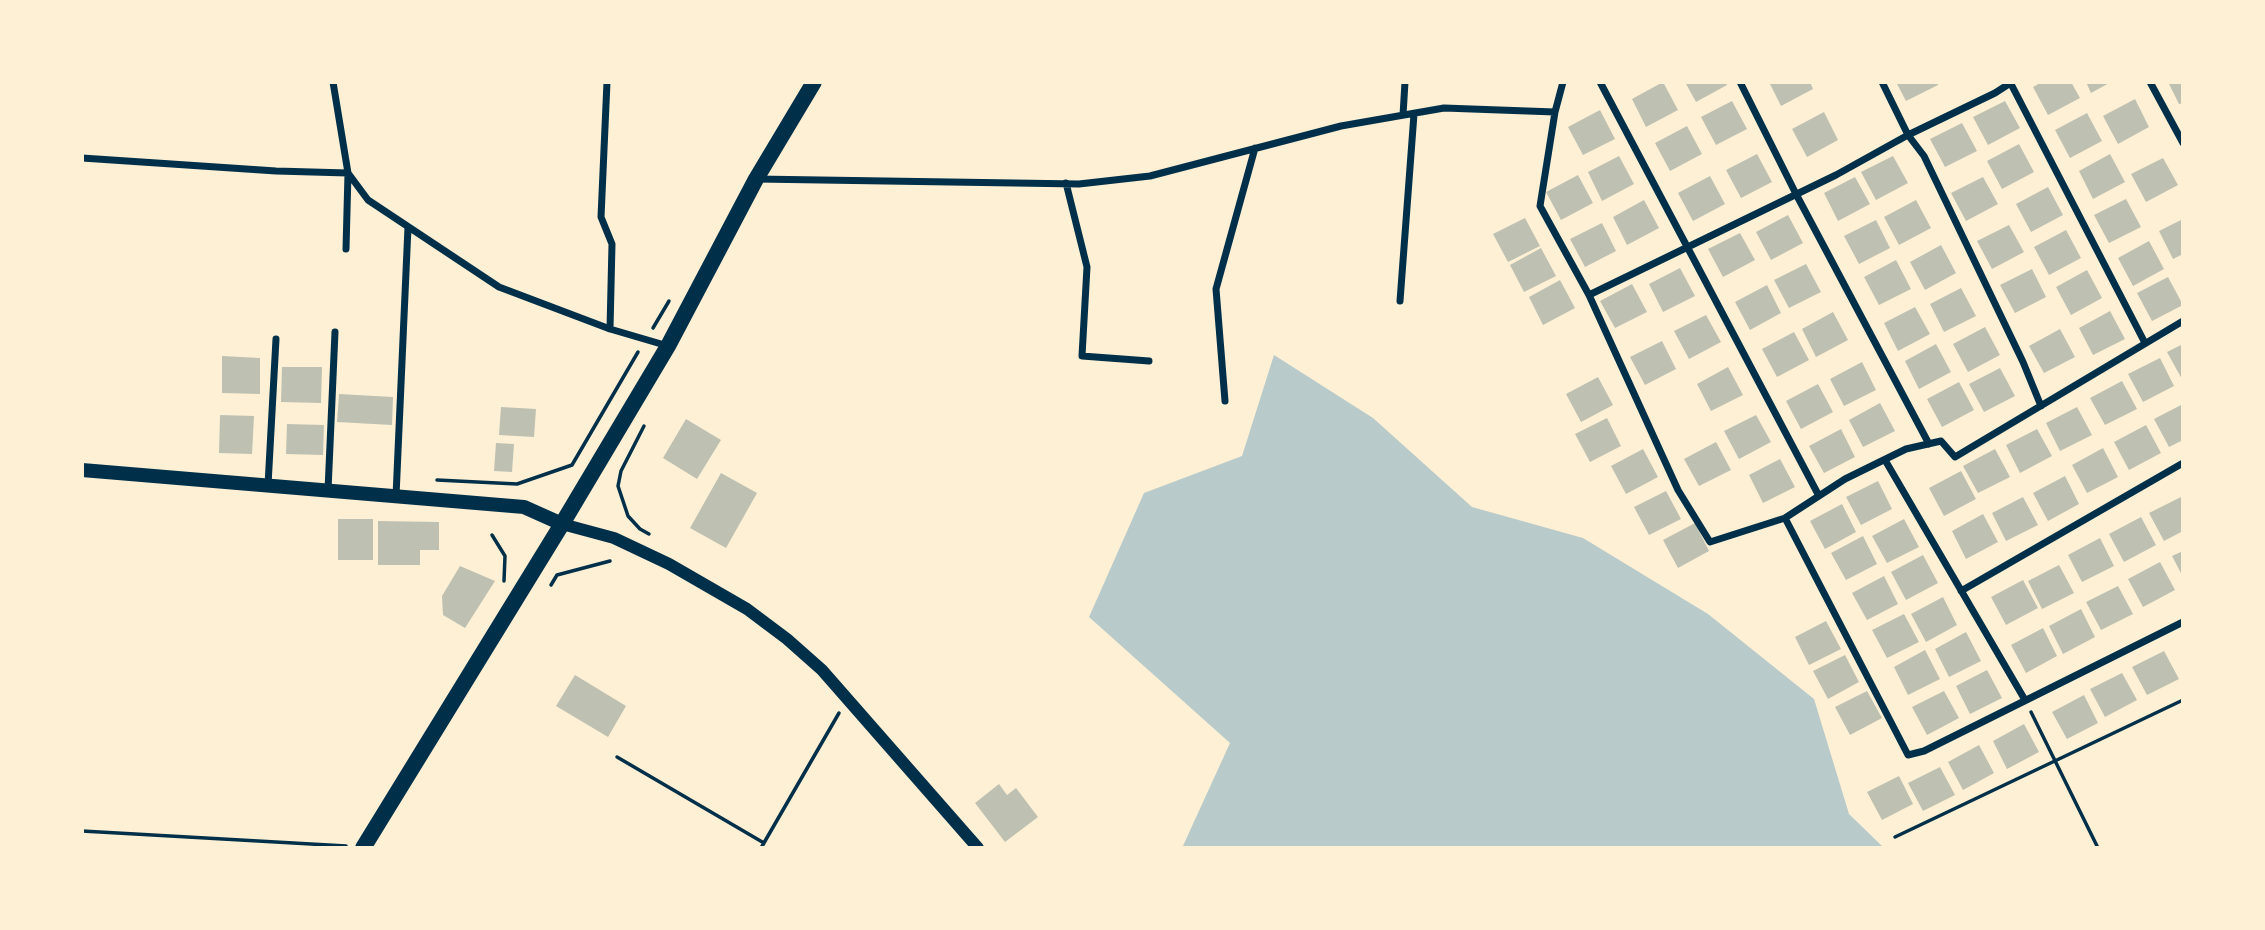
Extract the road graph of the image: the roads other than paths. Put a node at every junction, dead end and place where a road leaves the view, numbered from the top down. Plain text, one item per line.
1 (333, 82) edge
2 (607, 82) edge
3 (814, 82) edge
4 (1405, 82) edge
5 (1563, 82) edge
6 (1600, 82) edge
7 (1740, 82) edge
8 (1882, 82) edge
9 (2150, 82) edge
10 (2011, 83) edge
11 (1555, 112) junction
12 (1414, 114) junction
13 (1403, 115) junction
14 (1908, 135) junction
15 (2183, 143) edge
16 (1255, 149) junction
17 (82, 158) edge
18 (348, 173) junction
19 (756, 179) junction
20 (1066, 183) junction
21 (1796, 194) junction
22 (408, 227) junction
23 (1686, 247) junction
24 (346, 249) dead end
25 (1589, 295) junction
26 (1400, 300) dead end
27 (2183, 321) edge
28 (610, 329) junction
29 (335, 332) dead end
30 (276, 339) dead end
31 (2145, 344) junction
32 (668, 346) junction
33 (1149, 361) dead end
34 (1225, 401) dead end
35 (2040, 406) junction
36 (1929, 444) junction
37 (1885, 460) junction
38 (2183, 463) edge
39 (82, 470) edge
40 (268, 485) junction
41 (328, 491) junction
42 (1819, 496) junction
43 (396, 497) junction
44 (1785, 518) junction
45 (562, 524) junction
46 (1961, 591) junction
47 (2183, 622) edge
48 (2025, 700) junction
49 (355, 847) edge
50 (978, 848) edge

1 - 18 street
2 - 28 street
3 - 19 main road
4 - 13 street
5 - 11 street
6 - 23 street
7 - 21 street
8 - 14 street
9 - 15 street
10 - 14 street
10 - 31 street
11 - 12 street
11 - 25 street
12 - 13 street
12 - 26 street
13 - 16 street
14 - 21 street
14 - 35 street
16 - 20 street
16 - 34 street
17 - 18 street
18 - 22 street
18 - 24 street
19 - 20 street
19 - 32 main road
20 - 33 street
21 - 23 street
21 - 36 street
22 - 28 street
22 - 43 street
23 - 25 street
23 - 42 street
25 - 44 street
27 - 31 street
28 - 32 street
29 - 41 street
30 - 40 street
31 - 35 street
32 - 45 main road
35 - 36 street
36 - 37 street
37 - 42 street
37 - 46 street
38 - 46 street
39 - 40 main road
40 - 41 main road
41 - 43 main road
42 - 44 street
43 - 45 main road
44 - 48 street
45 - 49 main road
45 - 50 street
46 - 48 street
47 - 48 street

